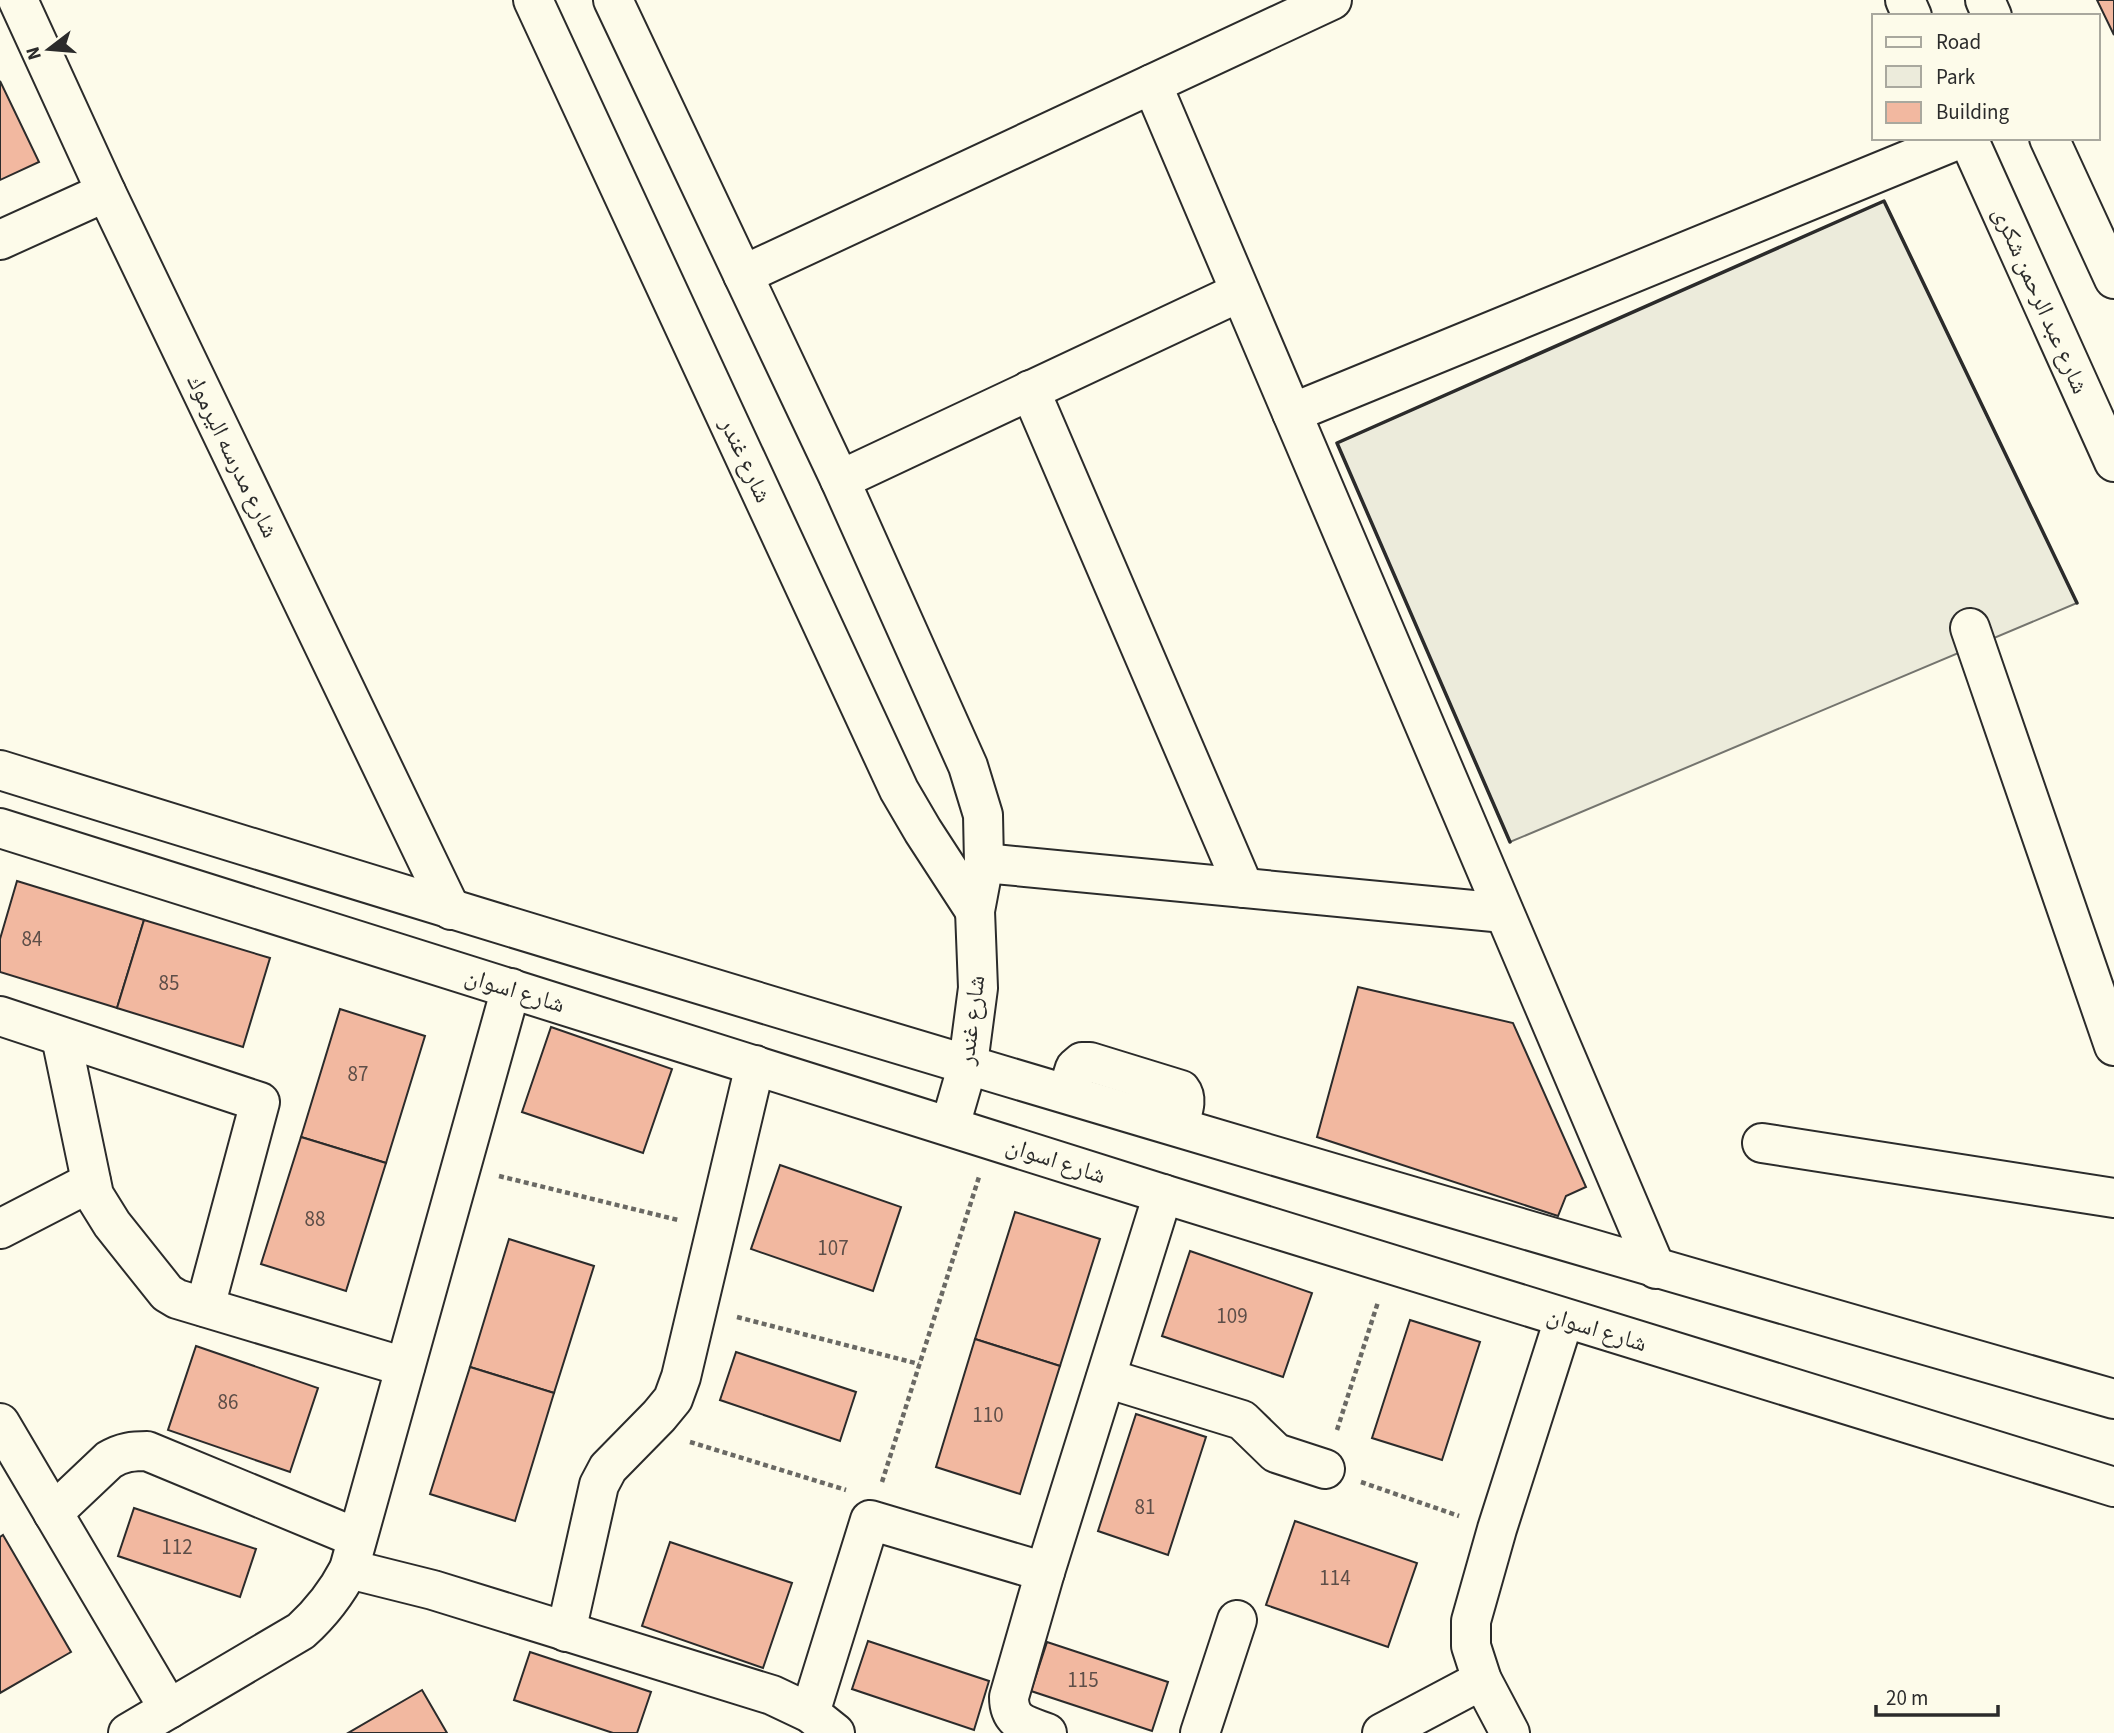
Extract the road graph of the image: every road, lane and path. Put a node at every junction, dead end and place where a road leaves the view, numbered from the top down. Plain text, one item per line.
1 (18, 0) edge
2 (533, 0) edge
3 (613, 0) edge
4 (1332, 0) edge
5 (1152, 84) junction
6 (1957, 140) edge
7 (1969, 140) edge
8 (2050, 140) edge
9 (106, 192) junction
10 (0, 240) edge
11 (743, 275) junction
12 (2114, 279) edge
13 (1240, 292) junction
14 (1030, 390) junction
15 (1292, 413) junction
16 (2114, 462) edge
17 (840, 480) junction
18 (1970, 628) dead end
19 (0, 770) edge
20 (0, 828) edge
21 (984, 863) junction
22 (1244, 888) junction
23 (451, 910) junction
24 (975, 911) junction
25 (1504, 913) junction
26 (510, 988) junction
27 (0, 1016) edge
28 (61, 1037) junction
29 (2114, 1046) edge
30 (968, 1064) junction
31 (755, 1065) junction
32 (950, 1126) junction
33 (990, 1139) junction
34 (1762, 1143) dead end
35 (461, 1167) junction
36 (91, 1182) junction
37 (1163, 1194) junction
38 (2114, 1198) edge
39 (0, 1229) edge
40 (716, 1229) junction
41 (1390, 1265) junction
42 (1656, 1269) junction
43 (205, 1307) junction
44 (699, 1307) junction
45 (1564, 1319) junction
46 (919, 1364) junction
47 (405, 1367) junction
48 (1106, 1378) junction
49 (2114, 1399) edge
50 (0, 1423) edge
51 (647, 1429) junction
52 (1325, 1469) junction
53 (2114, 1487) edge
54 (873, 1510) junction
55 (53, 1513) junction
56 (1497, 1529) junction
57 (353, 1553) junction
58 (1045, 1572) junction
59 (1237, 1620) dead end
60 (566, 1632) junction
61 (1482, 1680) junction
62 (169, 1709) junction
63 (822, 1723) edge
64 (128, 1733) edge
65 (1047, 1733) edge
66 (1200, 1733) edge
67 (1382, 1733) edge
68 (1510, 1733) edge

1 - 9 street, شارع مدرسه اليرموك
2 - 24 street, شارع غندر
3 - 11 street, شارع غندر
4 - 5 street
5 - 11 street
5 - 13 street
6 - 15 street
7 - 16 street, شارع عبد الرحمن شكرى
8 - 12 street
9 - 10 street
9 - 23 street, شارع مدرسه اليرموك
11 - 17 street, شارع غندر
13 - 14 street
13 - 15 street
14 - 17 street
14 - 22 street
15 - 25 street
17 - 21 street, شارع غندر
18 - 29 street
19 - 23 street
20 - 26 street, شارع اسوان
21 - 22 street
21 - 24 street, شارع غندر
22 - 25 street
23 - 30 street
24 - 30 street, شارع غندر
25 - 42 street
26 - 31 street, شارع اسوان
26 - 35 street
27 - 28 street
28 - 36 street
28 - 43 street
30 - 32 street, شارع غندر
30 - 42 street
31 - 32 street, شارع اسوان
31 - 40 street
32 - 33 street, شارع اسوان
33 - 37 street, شارع اسوان
33 - 46 path
34 - 38 street
35 - 40 path
35 - 47 street
36 - 39 street
36 - 43 street
37 - 41 street, شارع اسوان
37 - 48 street
40 - 44 street
41 - 45 street, شارع اسوان
41 - 52 path
42 - 49 street
43 - 47 street
44 - 46 path
44 - 51 street
45 - 53 street, شارع اسوان
45 - 56 street
46 - 54 path
47 - 57 street
48 - 52 street
48 - 58 street
50 - 55 street
51 - 54 path
51 - 60 street
52 - 56 path
54 - 58 street
54 - 63 street
55 - 57 street
55 - 62 street
56 - 61 street
57 - 60 street
57 - 62 street
58 - 65 street
59 - 66 street
60 - 63 street
61 - 67 street
61 - 68 street
62 - 64 street

